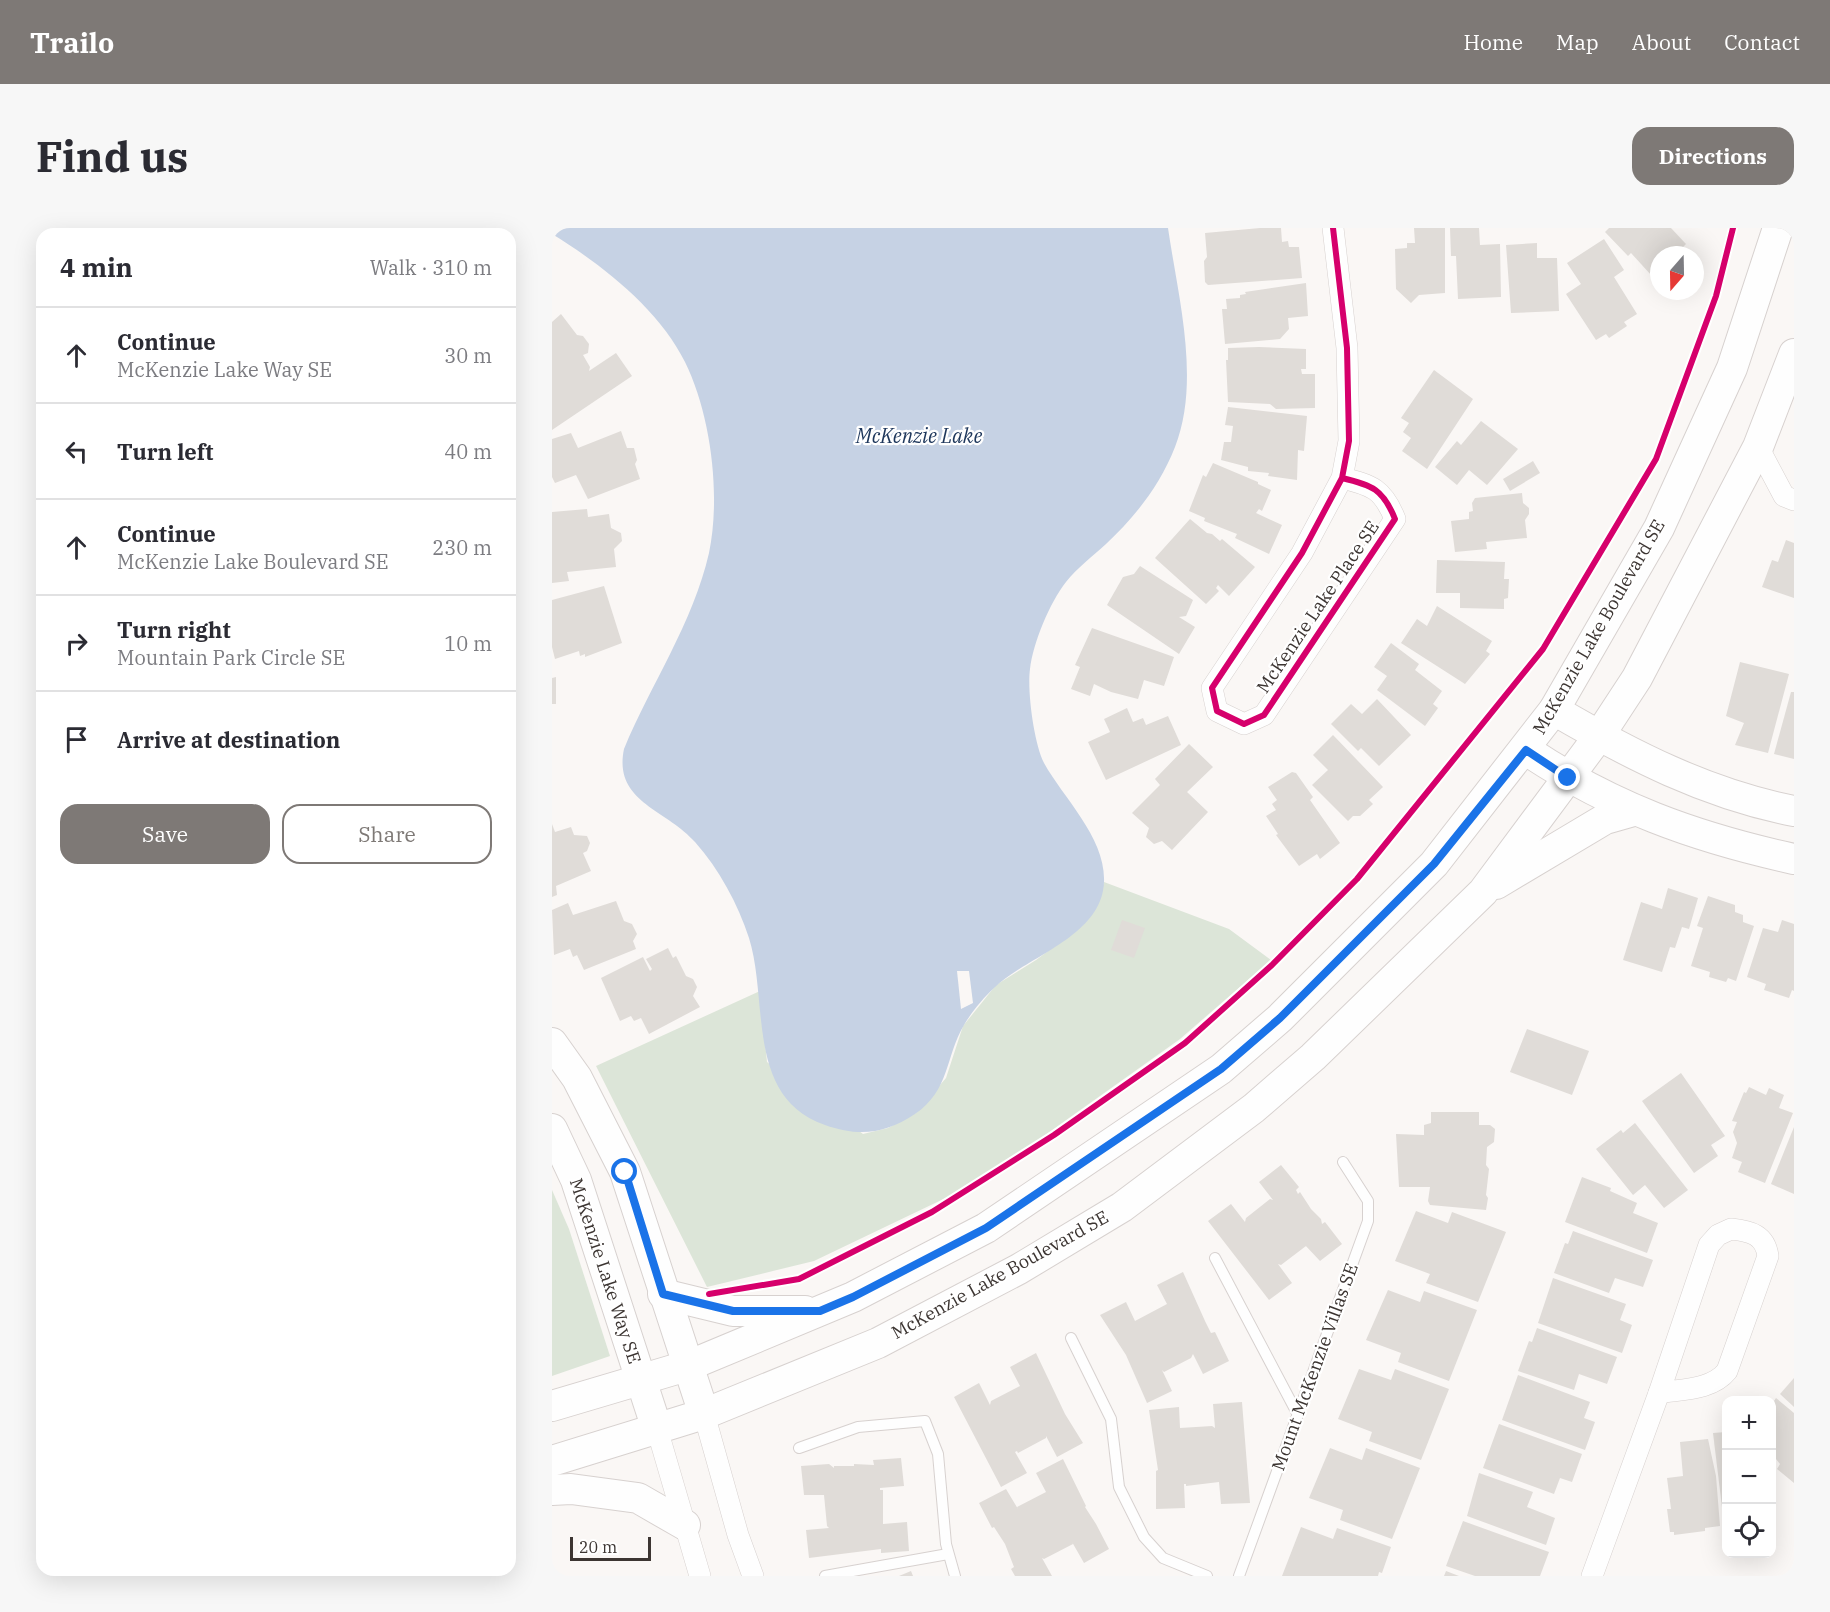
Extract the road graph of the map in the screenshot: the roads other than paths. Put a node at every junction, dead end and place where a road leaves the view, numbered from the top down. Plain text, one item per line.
1 (1334, 228) edge
2 (1778, 228) edge
3 (1794, 354) edge
4 (1758, 447) junction
5 (1342, 478) junction
6 (1794, 500) edge
7 (1554, 710) junction
8 (1599, 736) junction
9 (1526, 750) junction
10 (1568, 778) junction
11 (1633, 810) junction
12 (1794, 811) edge
13 (1794, 859) edge
14 (1483, 892) junction
15 (552, 1043) edge
16 (552, 1129) edge
17 (1343, 1162) dead end
18 (1215, 1258) dead end
19 (663, 1294) junction
20 (820, 1311) junction
21 (1071, 1338) dead end
22 (690, 1365) junction
23 (642, 1381) junction
24 (1659, 1394) junction
25 (552, 1407) edge
26 (704, 1414) junction
27 (1298, 1414) junction
28 (657, 1429) junction
29 (799, 1448) dead end
30 (552, 1461) edge
31 (552, 1490) edge
32 (685, 1525) junction
33 (948, 1554) junction
34 (700, 1576) edge
35 (753, 1576) edge
36 (825, 1576) edge
37 (955, 1576) edge
38 (1207, 1576) edge
39 (1239, 1576) edge
40 (1592, 1576) edge

1 - 5 street, McKenzie Lake Place SE
2 - 7 main road, McKenzie Lake Boulevard SE
3 - 4 main road, McKenzie Lake Boulevard SE
4 - 6 street
4 - 8 main road, McKenzie Lake Boulevard SE
5 - 5 street, McKenzie Lake Place SE
7 - 8 main road
7 - 9 main road, McKenzie Lake Boulevard SE
8 - 10 main road, McKenzie Lake Boulevard SE
8 - 12 main road
9 - 10 main road
9 - 20 main road, McKenzie Lake Boulevard SE
10 - 11 main road
10 - 14 main road, McKenzie Lake Boulevard SE
11 - 13 main road
11 - 14 main road
14 - 26 main road, McKenzie Lake Boulevard SE
15 - 19 main road
16 - 23 main road, McKenzie Lake Way SE
17 - 27 lane, Mount McKenzie Villas SE
18 - 27 lane
19 - 20 main road
19 - 22 main road
20 - 22 main road, McKenzie Lake Boulevard SE
21 - 38 lane
22 - 23 main road, McKenzie Lake Boulevard SE
22 - 26 main road
23 - 25 main road, McKenzie Lake Boulevard SE
23 - 28 main road, McKenzie Lake Way SE
24 - 24 street
24 - 40 street
26 - 28 main road, McKenzie Lake Boulevard SE
26 - 35 street
27 - 39 lane, Mount McKenzie Villas SE
28 - 30 main road, McKenzie Lake Boulevard SE
28 - 32 street
29 - 33 lane
31 - 32 main road
32 - 34 street
33 - 36 lane
33 - 37 lane

